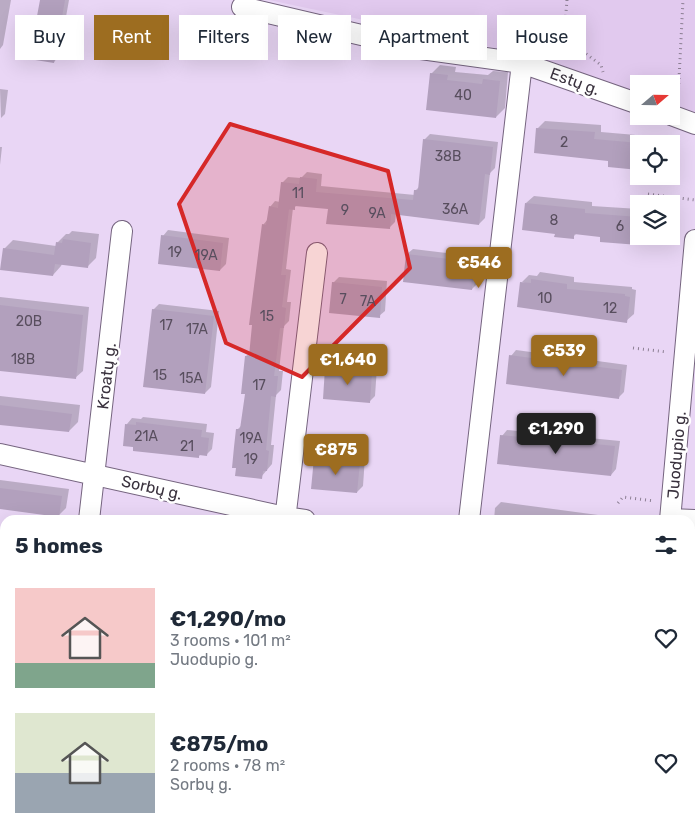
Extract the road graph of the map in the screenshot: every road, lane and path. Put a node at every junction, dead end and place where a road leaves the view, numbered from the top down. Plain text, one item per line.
1 (567, 0) edge
2 (683, 0) edge
3 (242, 8) dead end
4 (566, 15) edge
5 (586, 54) edge
6 (530, 60) edge
7 (526, 64) junction
8 (606, 92) junction
9 (630, 101) edge
10 (681, 119) edge
11 (648, 194) dead end
12 (695, 200) edge
13 (122, 231) dead end
14 (695, 240) edge
15 (317, 253) dead end
16 (634, 348) dead end
17 (685, 354) junction
18 (0, 454) edge
19 (94, 474) junction
20 (618, 503) dead end
21 (671, 514) edge
22 (90, 515) edge
23 (273, 515) edge
24 (291, 515) edge
25 (470, 515) edge

1 - 4 path
2 - 10 path
3 - 7 street, Estų g.
5 - 8 path
6 - 7 path
7 - 8 street, Estų g.
7 - 25 street
8 - 9 street, Estų g.
11 - 12 path
13 - 19 street, Kroatų g.
14 - 17 street, Juodupio g.
15 - 24 street
16 - 17 path
17 - 21 street, Juodupio g.
18 - 19 street, Sorbų g.
19 - 22 street, Kroatų g.
19 - 23 street, Sorbų g.
20 - 21 path

